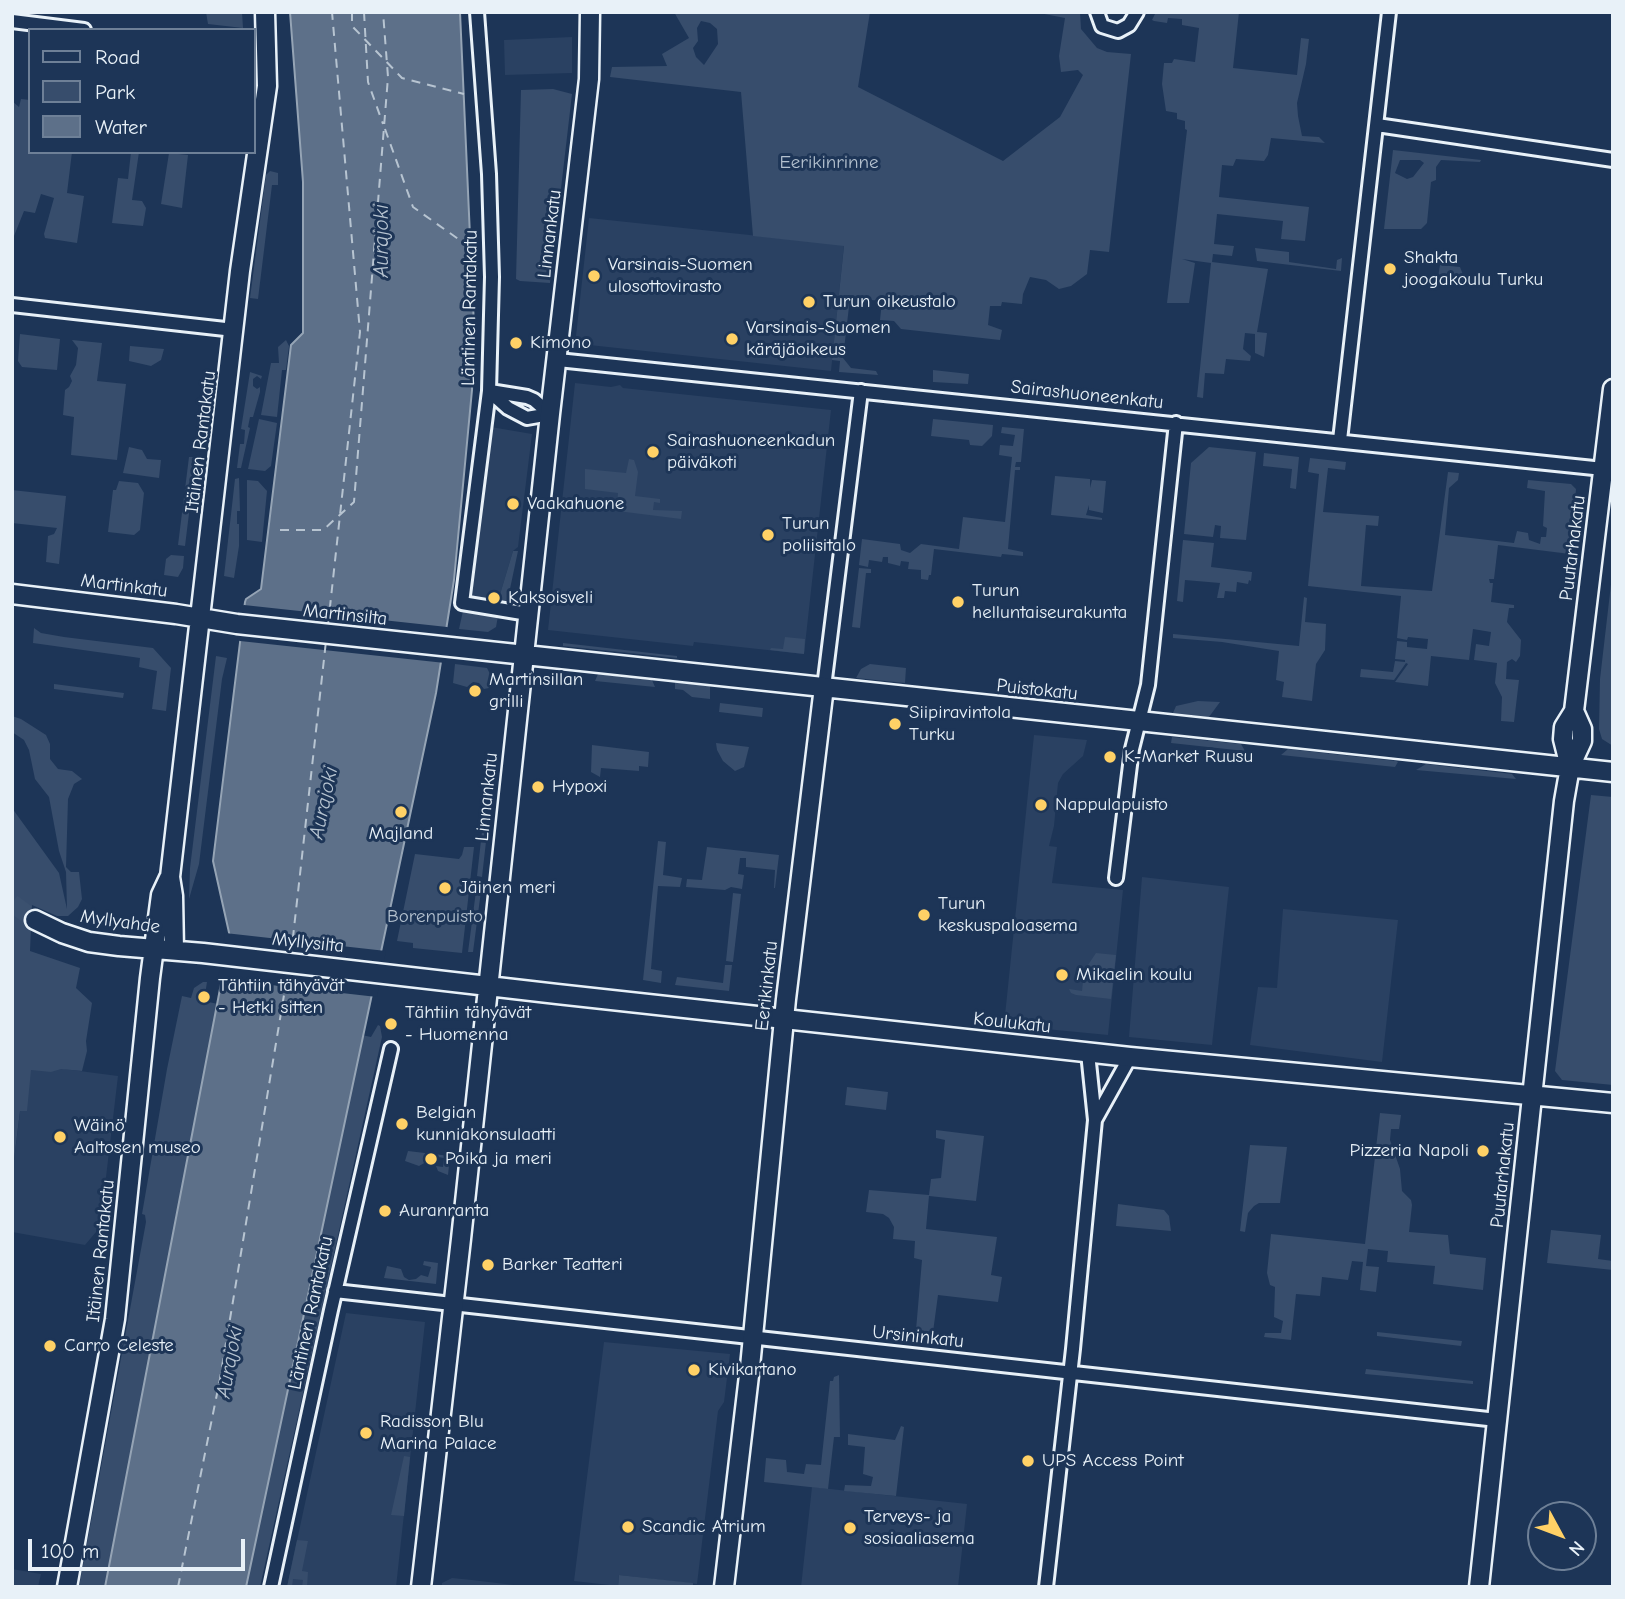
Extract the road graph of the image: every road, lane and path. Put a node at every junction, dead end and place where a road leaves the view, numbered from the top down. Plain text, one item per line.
1 (265, 12) edge
2 (477, 12) edge
3 (590, 12) edge
4 (1097, 12) edge
5 (1137, 12) edge
6 (1389, 12) edge
7 (12, 21) edge
8 (68, 28) edge
9 (261, 50) edge
10 (1377, 125) junction
11 (1613, 160) edge
12 (12, 305) edge
13 (234, 330) junction
14 (558, 360) junction
15 (1613, 389) edge
16 (489, 391) junction
17 (861, 391) junction
18 (550, 414) junction
19 (1176, 424) junction
20 (1340, 440) junction
21 (1608, 470) edge
22 (12, 594) edge
23 (528, 614) junction
24 (200, 618) junction
25 (230, 623) joint
26 (457, 648) joint
27 (523, 655) junction
28 (824, 687) junction
29 (1139, 722) junction
30 (1570, 767) junction
31 (1613, 772) edge
32 (170, 877) junction
33 (1116, 878) dead end
34 (35, 920) tunnel mouth
35 (155, 948) junction
36 (174, 950) junction
37 (203, 953) joint
38 (407, 975) joint
39 (489, 986) junction
40 (784, 1020) junction
41 (391, 1049) dead end
42 (1088, 1052) junction
43 (1130, 1058) junction
44 (1533, 1095) junction
45 (1613, 1103) edge
46 (1095, 1120) junction
47 (335, 1291) junction
48 (453, 1305) junction
49 (753, 1338) junction
50 (1070, 1373) junction
51 (1497, 1420) junction
52 (68, 1587) edge
53 (271, 1587) edge
54 (421, 1587) edge
55 (724, 1587) edge
56 (1046, 1587) edge
57 (1479, 1587) edge

1 - 9 street, Itäinen Rantakatu
2 - 16 street, Läntinen Rantakatu
3 - 14 street, Linnankatu
4 - 5 street
6 - 10 street
7 - 8 street
9 - 13 street, Itäinen Rantakatu
10 - 11 street
10 - 20 street
12 - 13 street
13 - 24 street, Itäinen Rantakatu
14 - 17 street, Sairashuoneenkatu
14 - 18 street, Linnankatu
15 - 21 street, Puutarhakatu
16 - 18 street
16 - 18 street
16 - 23 street, Läntinen Rantakatu
17 - 19 street, Sairashuoneenkatu
17 - 28 street, Eerikinkatu
18 - 23 street, Linnankatu
19 - 20 street, Sairashuoneenkatu
19 - 29 street
20 - 21 street, Sairashuoneenkatu
21 - 30 street, Puutarhakatu
22 - 24 street, Martinkatu
23 - 27 street, Linnankatu
24 - 25 street, Martinkatu
24 - 32 street, Itäinen Rantakatu
25 - 26 street, Martinsilta
26 - 27 street, Puistokatu
27 - 28 street, Puistokatu
27 - 39 street, Linnankatu
28 - 29 street, Puistokatu
28 - 40 street, Eerikinkatu
29 - 30 street, Puistokatu
29 - 33 street
30 - 31 street, Puistokatu
30 - 44 street, Puutarhakatu
32 - 35 street, Itäinen Rantakatu
32 - 36 street, Itäinen Rantakatu
34 - 35 street, Myllyahde
35 - 36 street, Myllyahde
35 - 52 street, Itäinen Rantakatu
36 - 37 street, Myllyahde
37 - 38 street, Myllysilta
38 - 39 street, Koulukatu
39 - 40 street, Koulukatu
39 - 48 street, Linnankatu
40 - 42 street, Koulukatu
40 - 49 street, Eerikinkatu
41 - 47 street, Läntinen Rantakatu
42 - 43 street, Koulukatu
42 - 46 street
43 - 44 street, Koulukatu
43 - 46 street
44 - 45 street, Koulukatu
44 - 51 street, Puutarhakatu
46 - 50 street
47 - 48 street, Ursininkatu
47 - 53 street, Läntinen Rantakatu
48 - 49 street, Ursininkatu
48 - 54 street, Linnankatu
49 - 50 street, Ursininkatu
49 - 55 street, Eerikinkatu
50 - 51 street, Ursininkatu
50 - 56 street
51 - 57 street, Puutarhakatu

